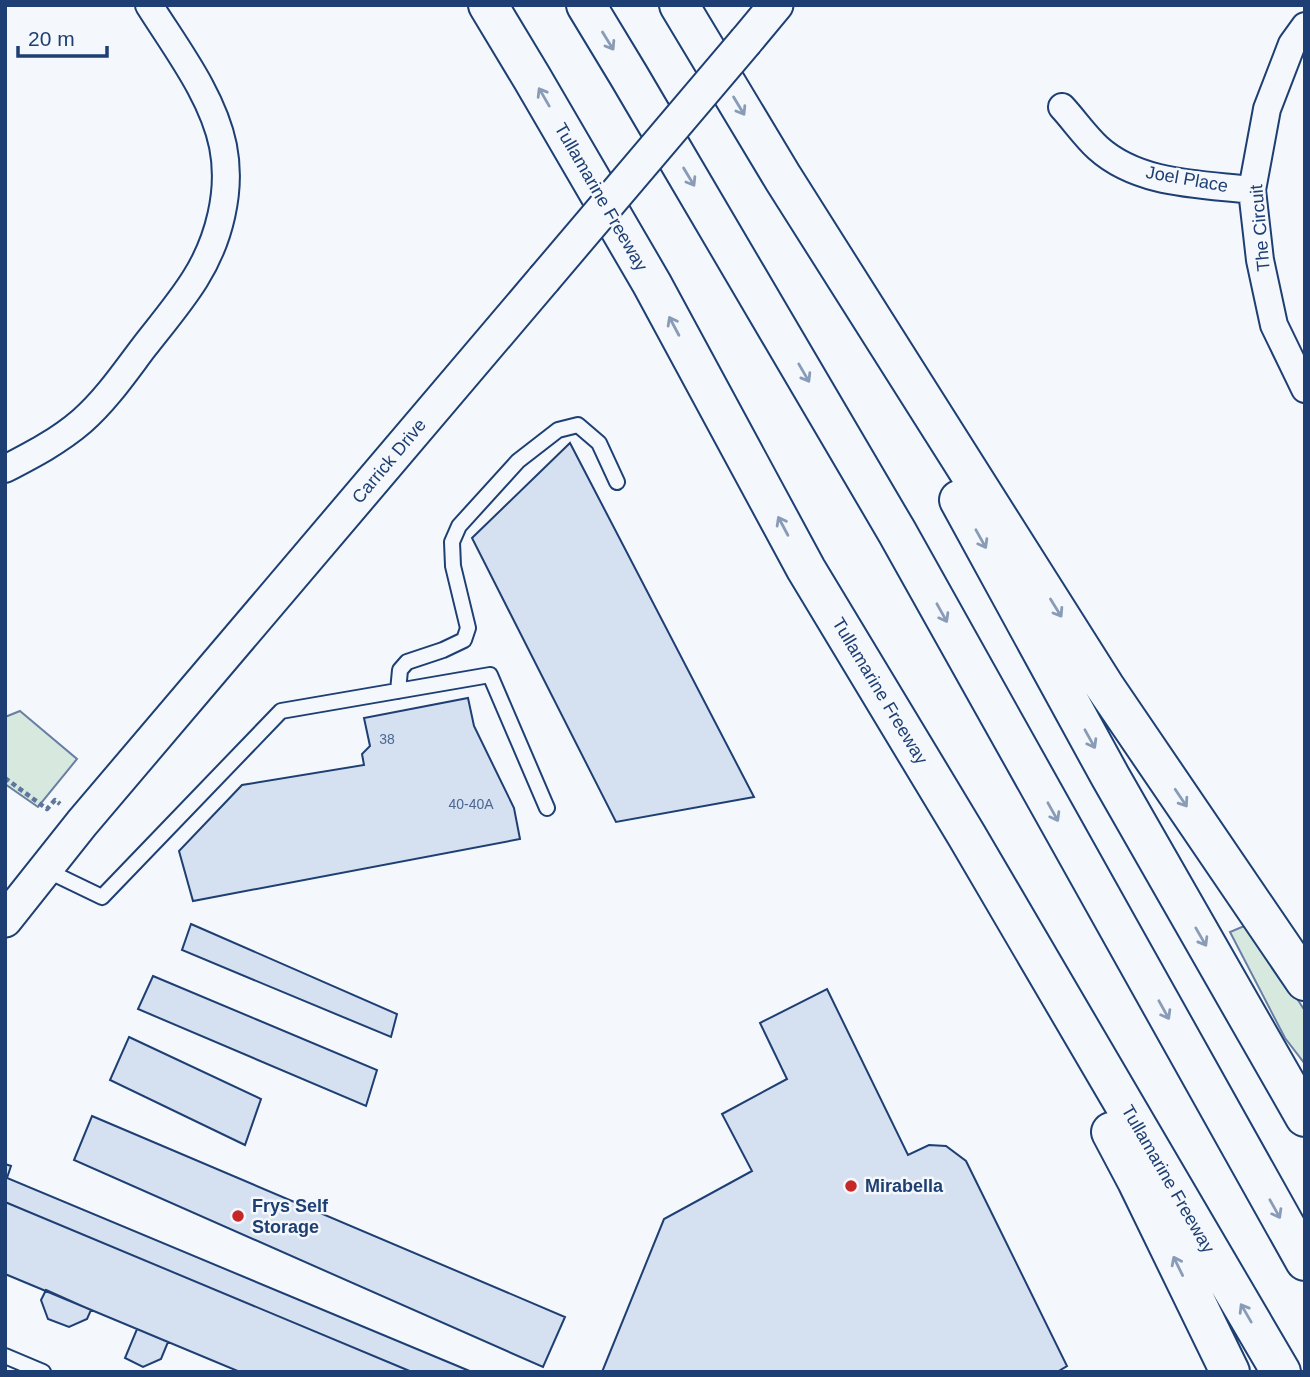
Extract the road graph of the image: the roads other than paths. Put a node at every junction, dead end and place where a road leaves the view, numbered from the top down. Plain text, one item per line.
1 (149, 5) edge
2 (488, 5) edge
3 (586, 5) edge
4 (678, 5) edge
5 (776, 5) edge
6 (1305, 26) edge
7 (1062, 107) dead end
8 (783, 178) junction
9 (1252, 190) junction
10 (1305, 389) edge
11 (5, 469) edge
12 (617, 482) dead end
13 (806, 569) junction
14 (398, 691) junction
15 (547, 808) dead end
16 (44, 869) junction
17 (5, 920) edge
18 (1305, 981) edge
19 (1305, 1117) edge
20 (1305, 1261) edge
21 (5, 1356) edge
22 (43, 1372) edge
23 (1230, 1372) edge
24 (1281, 1372) edge

1 - 11 street
13 -> 2 highway, Tullamarine Freeway
3 -> 20 highway
4 -> 8 highway
5 - 16 street, Carrick Drive, bridge
6 - 9 street, The Circuit
7 - 9 street, Joel Place
8 -> 18 highway
8 -> 19 highway
9 - 10 street, The Circuit
12 - 14 lane
23 -> 13 highway
24 -> 13 highway, Tullamarine Freeway
14 - 15 lane
14 - 16 lane
16 - 17 street, Carrick Drive
21 - 22 lane

